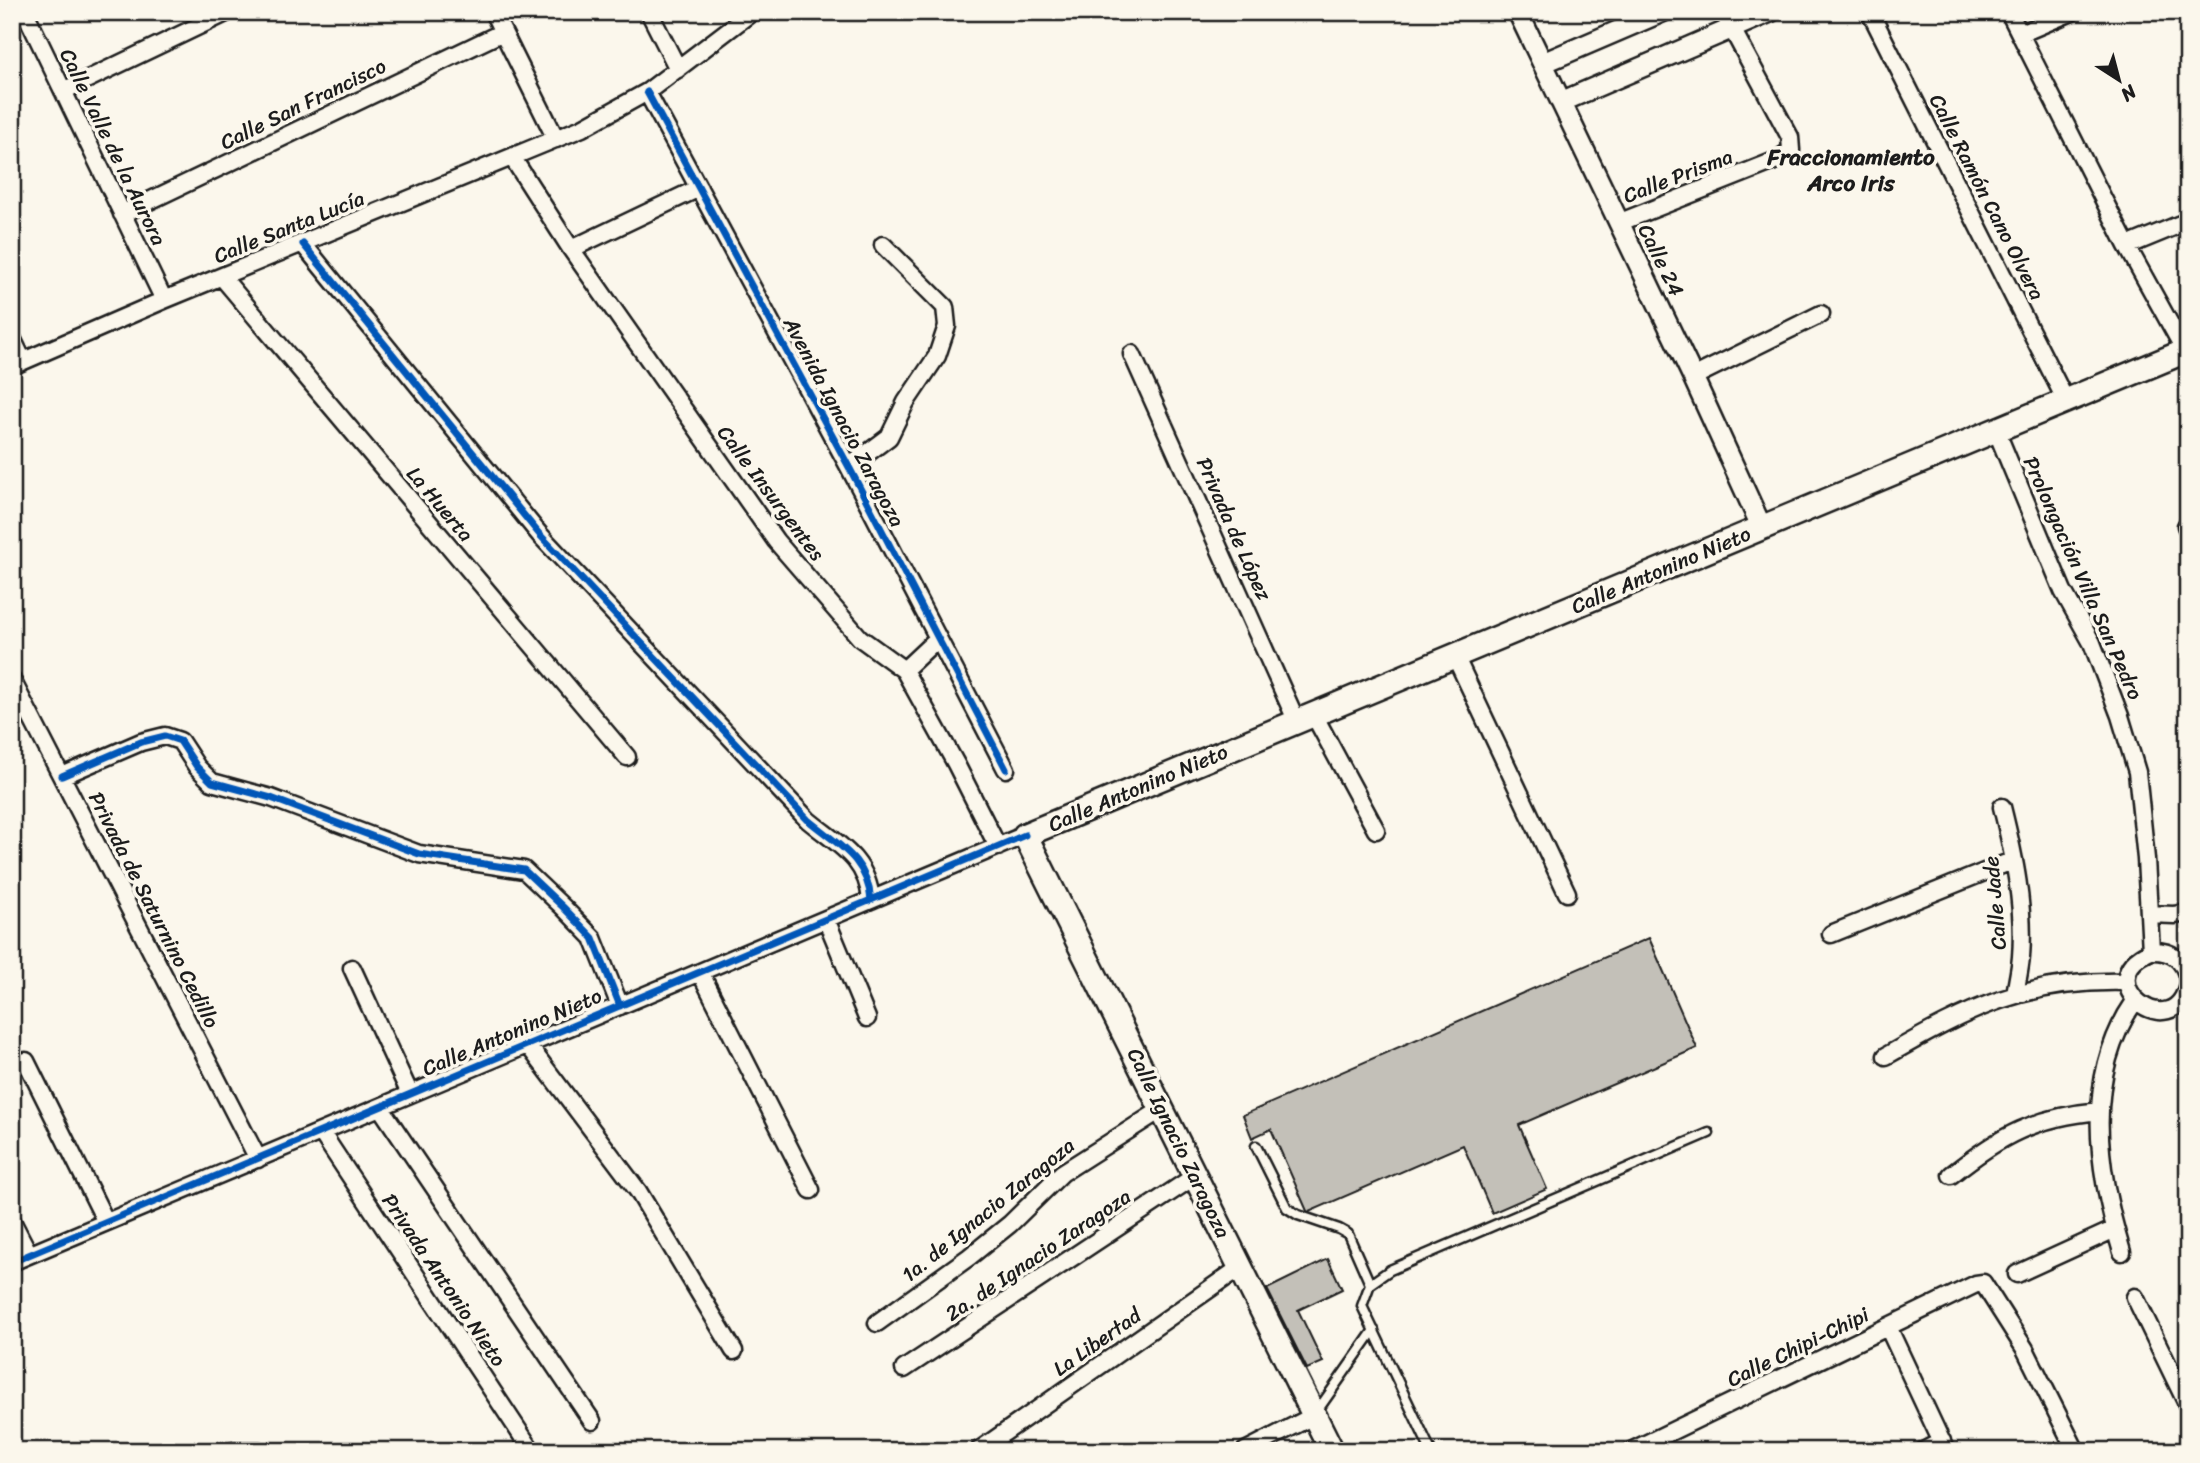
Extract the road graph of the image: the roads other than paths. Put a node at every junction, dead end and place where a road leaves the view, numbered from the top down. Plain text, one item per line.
1 (24, 12) edge
2 (229, 12) edge
3 (493, 12) edge
4 (649, 12) edge
5 (752, 12) edge
6 (1518, 12) edge
7 (1662, 12) edge
8 (1770, 12) edge
9 (1870, 12) edge
10 (2009, 12) edge
11 (2071, 12) edge
12 (1727, 21) edge
13 (503, 32) junction
14 (2020, 34) junction
15 (1543, 63) junction
16 (678, 69) junction
17 (63, 91) junction
18 (647, 92) junction
19 (1561, 102) junction
20 (556, 139) junction
21 (512, 157) junction
22 (699, 188) junction
23 (122, 214) junction
24 (2188, 221) edge
25 (1618, 223) junction
26 (303, 244) junction
27 (883, 245) dead end
28 (2127, 246) junction
29 (571, 249) junction
30 (222, 277) junction
31 (163, 300) junction
32 (1821, 314) dead end
33 (12, 338) edge
34 (2186, 351) edge
35 (1132, 354) dead end
36 (18, 364) edge
37 (1693, 377) junction
38 (2066, 401) junction
39 (1996, 430) junction
40 (849, 467) junction
41 (1762, 528) junction
42 (937, 639) junction
43 (1455, 656) junction
44 (904, 670) junction
45 (12, 680) edge
46 (1306, 718) junction
47 (627, 757) dead end
48 (1006, 769) dead end
49 (62, 776) junction
50 (2002, 807) dead end
51 (1376, 830) dead end
52 (1025, 835) junction
53 (998, 846) junction
54 (2014, 860) junction
55 (1567, 893) dead end
56 (871, 901) junction
57 (2188, 913) edge
58 (2149, 914) junction
59 (826, 919) junction
60 (1830, 934) dead end
61 (2151, 951) junction
62 (352, 968) dead end
63 (704, 971) junction
64 (2188, 981) edge
65 (2127, 982) junction
66 (2015, 994) junction
67 (2135, 1001) junction
68 (2184, 1004) edge
69 (620, 1006) junction
70 (867, 1018) dead end
71 (528, 1045) junction
72 (1886, 1056) dead end
73 (26, 1061) dead end
74 (760, 1070) dead end
75 (410, 1094) junction
76 (380, 1107) junction
77 (1162, 1109) junction
78 (2100, 1111) junction
79 (321, 1132) junction
80 (1709, 1133) dead end
81 (1256, 1146) dead end
82 (258, 1158) junction
83 (1951, 1175) dead end
84 (1195, 1176) junction
85 (811, 1190) dead end
86 (12, 1221) edge
87 (106, 1222) junction
88 (2115, 1229) junction
89 (2122, 1252) dead end
90 (29, 1254) junction
91 (12, 1262) edge
92 (1241, 1267) junction
93 (2017, 1273) dead end
94 (1370, 1284) junction
95 (2135, 1297) dead end
96 (877, 1323) dead end
97 (1888, 1326) junction
98 (1374, 1330) junction
99 (734, 1351) dead end
100 (904, 1369) dead end
101 (2188, 1406) edge
102 (1315, 1415) junction
103 (592, 1421) dead end
104 (1944, 1446) edge
105 (260, 1450) edge
106 (234, 1451) edge
107 (532, 1451) edge
108 (978, 1451) edge
109 (1245, 1451) edge
110 (1332, 1451) edge
111 (1431, 1451) edge
112 (1631, 1451) edge
113 (1923, 1451) edge
114 (2076, 1451) edge

1 - 17 street, Calle Valle de la Aurora
2 - 17 street
3 - 13 street
4 - 16 street
5 - 16 street, Calle Santa Lucía
6 - 15 street, Calle 24
7 - 15 street
8 - 12 street
9 - 38 street, Calle Ramón Cano Olvera
10 - 14 street
11 - 14 street
12 - 19 street
12 - 25 street, Calle Prisma
13 - 20 street
13 - 23 street, Calle San Francisco
14 - 28 street
15 - 19 street, Calle 24
16 - 18 street, Calle Santa Lucía
17 - 23 street, Calle Valle de la Aurora
18 - 20 street, Calle Santa Lucía
18 - 22 street, Avenida Ignacio Zaragoza
19 - 25 street, Calle 24
20 - 21 street, Calle Santa Lucía
21 - 26 street, Calle Santa Lucía
21 - 29 street, Calle Insurgentes
22 - 29 street
22 - 40 street, Avenida Ignacio Zaragoza
23 - 31 street, Calle Valle de la Aurora
24 - 28 street
25 - 37 street, Calle 24
26 - 30 street, Calle Santa Lucía
26 - 56 street
27 - 40 street
28 - 34 street
29 - 44 street, Calle Insurgentes
30 - 31 street, Calle Santa Lucía
30 - 47 street, La Huerta
31 - 36 street, Calle Santa Lucía
32 - 37 street
33 - 36 street
34 - 38 main road, Calle Antonino Nieto
35 - 46 street, Privada de López
37 - 41 street, Calle 24
38 - 39 main road, Calle Antonino Nieto
39 - 41 main road, Calle Antonino Nieto
39 - 58 street, Prolongación Villa San Pedro
40 - 42 street, Avenida Ignacio Zaragoza
41 - 43 main road, Calle Antonino Nieto
42 - 44 street
42 - 48 street, Avenida Ignacio Zaragoza
43 - 46 main road, Calle Antonino Nieto
43 - 55 street
44 - 53 street, Calle Insurgentes
45 - 49 street, Privada de Saturnino Cedillo
46 - 51 street, Privada de López
46 - 52 main road, Calle Antonino Nieto
49 - 69 street
49 - 82 street, Privada de Saturnino Cedillo
50 - 54 street, Calle Jade
52 - 53 street, Calle Antonino Nieto
52 - 77 main road, Calle Ignacio Zaragoza
53 - 56 street, Calle Antonino Nieto
54 - 60 street
54 - 66 street, Calle Jade
56 - 59 street, Calle Antonino Nieto
57 - 58 street
58 - 61 street, Prolongación Villa San Pedro
59 - 63 street, Calle Antonino Nieto
59 - 70 street
61 - 64 street
61 - 65 street
62 - 75 street
63 - 69 street, Calle Antonino Nieto
63 - 74 street
63 - 85 street
64 - 68 street
65 - 66 street
65 - 67 street
66 - 72 street
67 - 68 street
67 - 78 street
69 - 71 street, Calle Antonino Nieto
71 - 75 street, Calle Antonino Nieto
71 - 99 street
73 - 87 street
75 - 76 street, Calle Antonino Nieto
76 - 79 street, Calle Antonino Nieto
76 - 103 street
77 - 84 main road, Calle Ignacio Zaragoza
77 - 96 street, 1a. de Ignacio Zaragoza
78 - 83 street
78 - 88 street
79 - 82 street, Calle Antonino Nieto
79 - 107 street, Privada Antonio Nieto
80 - 94 lane
81 - 94 lane
82 - 87 street, Calle Antonino Nieto
84 - 92 main road, Calle Ignacio Zaragoza
84 - 100 street, 2a. de Ignacio Zaragoza
86 - 90 street
87 - 90 street, Calle Antonino Nieto
88 - 89 street
88 - 93 street
90 - 91 street, Calle Antonino Nieto
92 - 102 main road, Calle Ignacio Zaragoza
92 - 108 street, La Libertad
94 - 98 lane
95 - 101 street
97 - 104 street
97 - 112 street, Calle Chipi-Chipi
97 - 114 street, Calle Chipi-Chipi
98 - 102 lane
98 - 111 lane
102 - 109 street
102 - 110 main road, Calle Ignacio Zaragoza
104 - 113 street
105 - 106 street

